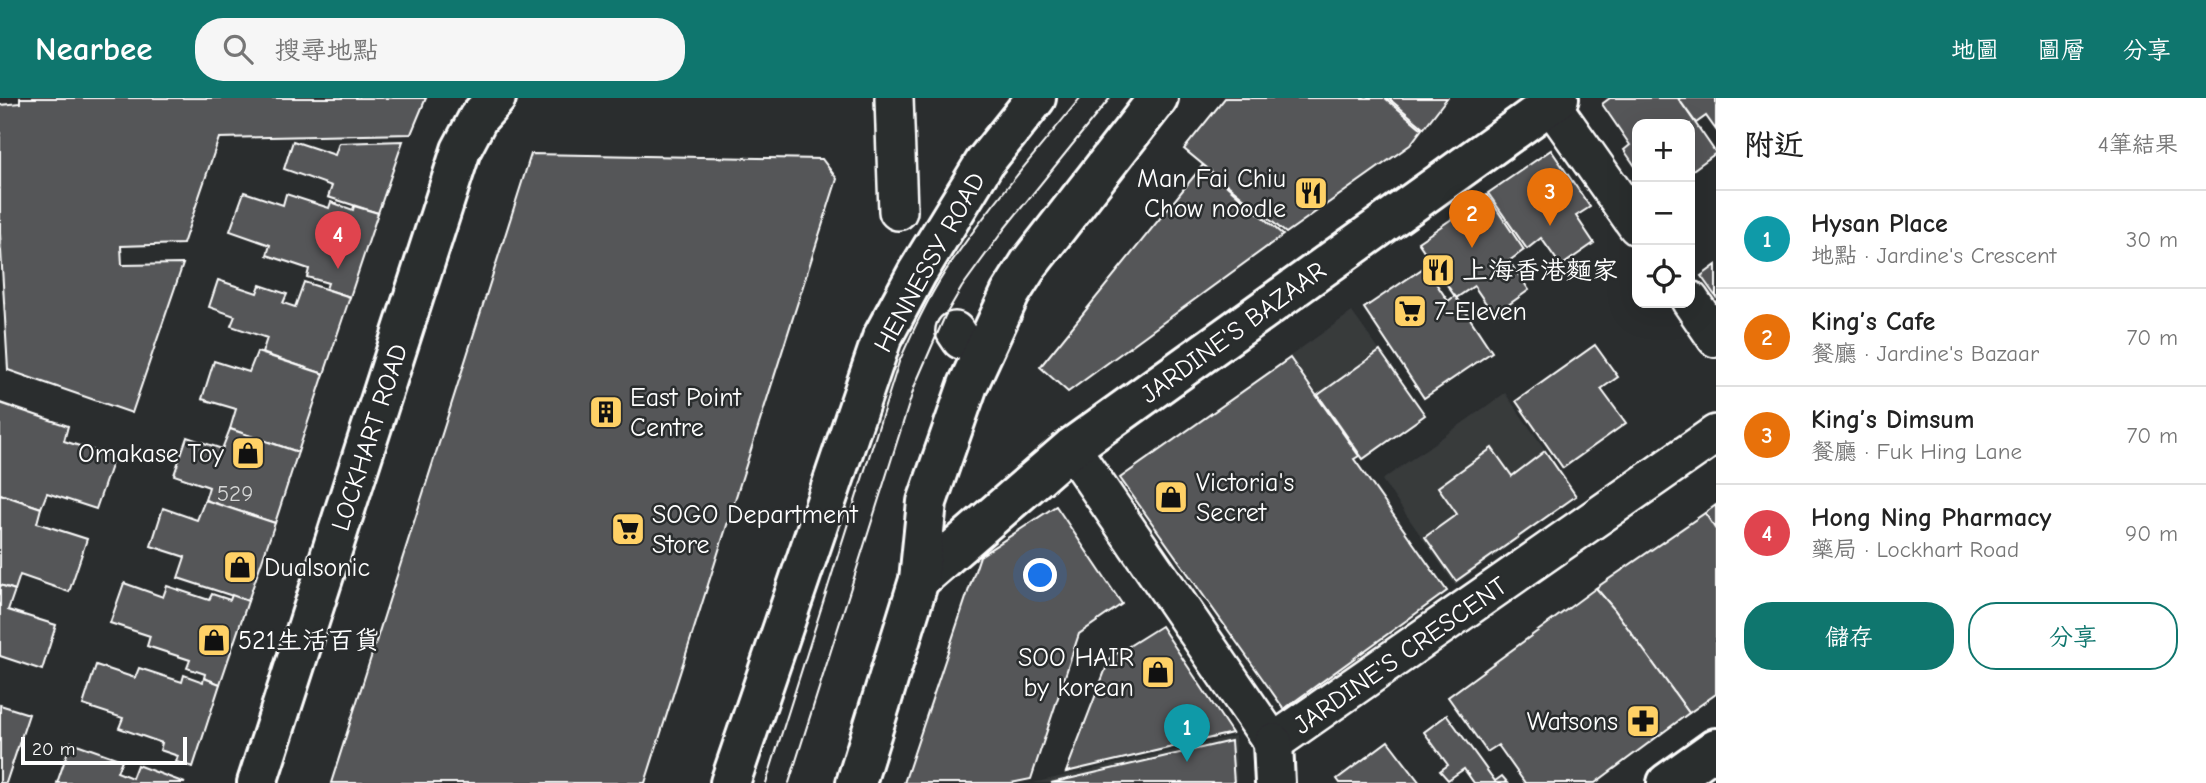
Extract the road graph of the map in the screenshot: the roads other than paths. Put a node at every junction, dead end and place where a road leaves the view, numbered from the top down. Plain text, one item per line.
1 (496, 98) edge
2 (894, 98) edge
3 (1158, 98) edge
4 (1555, 101) edge
5 (1031, 104) edge
6 (898, 211) dead end
7 (1632, 218) edge
8 (1695, 307) edge
9 (1716, 338) edge
10 (1716, 434) edge
11 (1071, 448) junction
12 (919, 580) junction
13 (1273, 743) junction
14 (1704, 764) edge
15 (257, 783) edge
16 (730, 783) edge
17 (856, 783) edge
18 (1275, 783) edge
19 (1667, 783) edge

1 - 15 street, LOCKHART ROAD
2 - 6 street
3 - 12 street
4 - 7 street
4 - 11 street, JARDINE'S BAZAAR
5 - 16 street, HENNESSY ROAD
8 - 9 street
10 - 13 street, JARDINE'S CRESCENT
11 - 12 street, JARDINE'S BAZAAR
11 - 13 street, JARDINE'S CRESCENT
12 - 17 street
13 - 18 street
14 - 19 street

